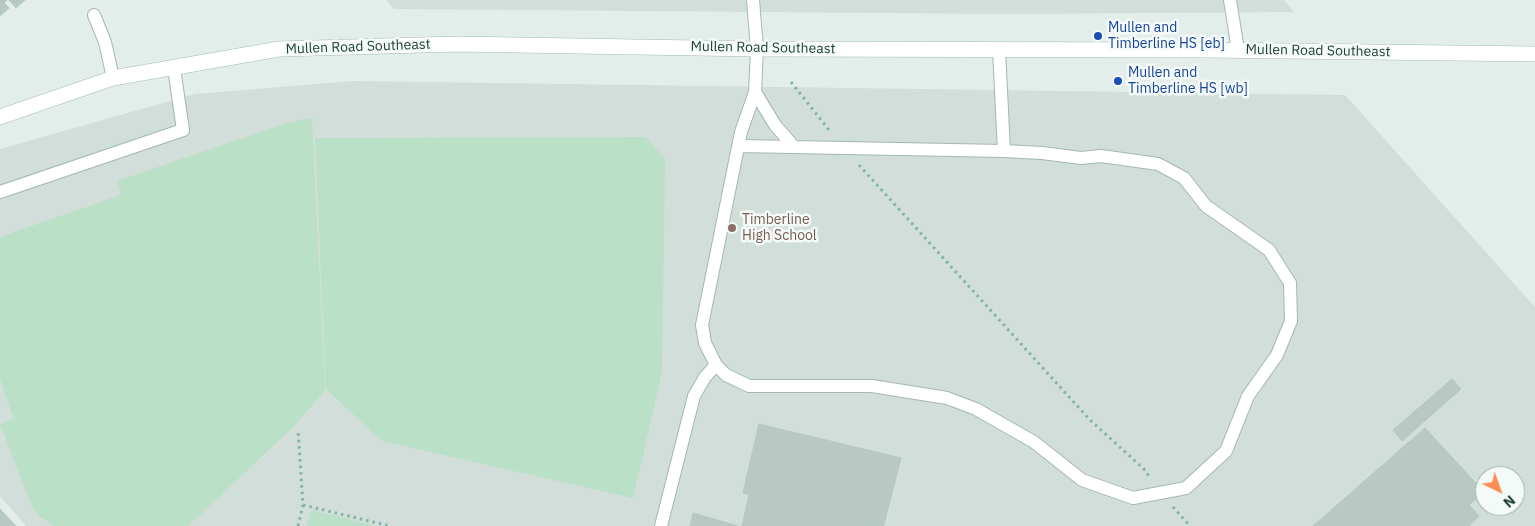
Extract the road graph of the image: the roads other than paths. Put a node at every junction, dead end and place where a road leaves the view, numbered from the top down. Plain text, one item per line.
1 (753, 0) edge
2 (1230, 0) edge
3 (94, 15) dead end
4 (757, 49) junction
5 (999, 50) junction
6 (1238, 50) junction
7 (1535, 54) edge
8 (174, 68) junction
9 (114, 78) junction
10 (755, 92) junction
11 (0, 117) edge
12 (739, 146) junction
13 (794, 147) junction
14 (1004, 151) junction
15 (0, 192) edge
16 (716, 365) junction
17 (661, 526) edge

1 - 4 lane
2 - 6 lane
3 - 9 lane
4 - 5 street, Mullen Road Southeast
4 - 8 street, Mullen Road Southeast
4 - 10 lane
5 - 6 street, Mullen Road Southeast
5 - 14 lane
6 - 7 street, Mullen Road Southeast
8 - 9 street, Mullen Road Southeast
8 - 15 lane
9 - 11 street, Mullen Road Southeast
10 - 12 lane
10 - 13 lane
12 - 13 lane
12 - 16 lane
13 - 14 lane
14 - 16 lane
16 - 17 lane

